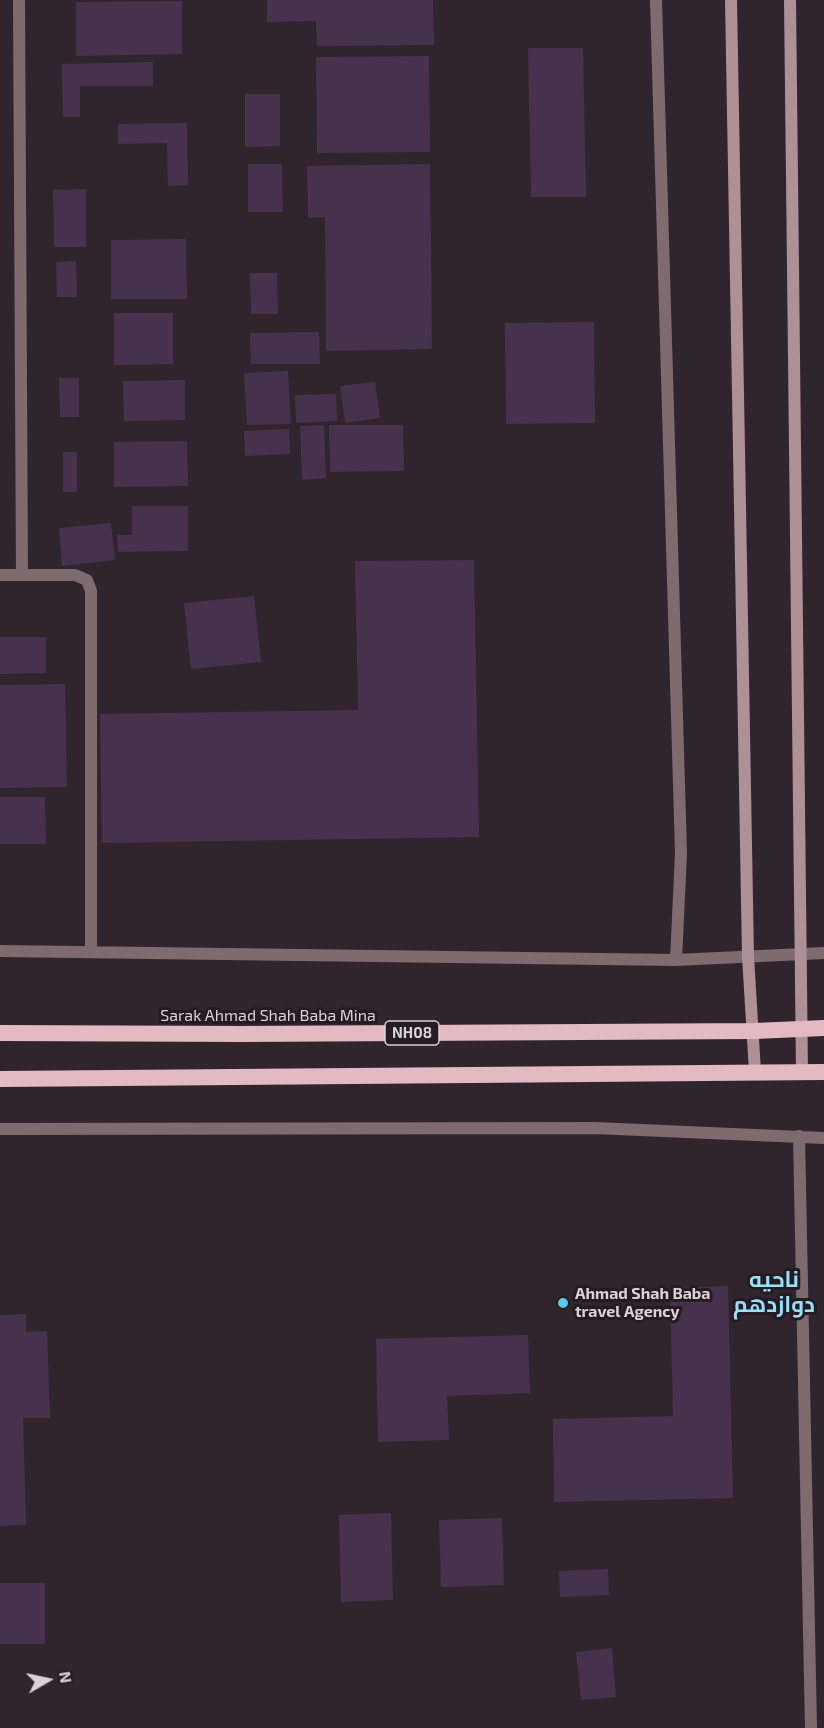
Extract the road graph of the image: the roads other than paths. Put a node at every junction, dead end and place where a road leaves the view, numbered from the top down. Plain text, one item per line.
1 (19, 0) edge
2 (656, 0) edge
3 (731, 0) edge
4 (790, 0) edge
5 (0, 575) edge
6 (22, 575) junction
7 (0, 951) edge
8 (91, 952) junction
9 (824, 953) edge
10 (799, 954) junction
11 (748, 956) junction
12 (676, 960) junction
13 (802, 1028) junction
14 (824, 1028) edge
15 (754, 1031) junction
16 (0, 1033) edge
17 (755, 1072) junction
18 (802, 1072) junction
19 (824, 1072) edge
20 (0, 1079) edge
21 (0, 1129) edge
22 (799, 1136) junction
23 (824, 1138) edge
24 (811, 1728) edge

1 - 6 street
2 - 12 street
3 - 11 main road
4 - 10 main road
5 - 6 street
6 - 8 street
7 - 8 street
8 - 12 street
9 - 10 street
10 - 11 street
10 - 13 main road
11 - 12 street
11 - 15 main road
13 - 14 highway, Sarak Ahmad Shah Baba Mina / NH08
13 - 15 highway, Sarak Ahmad Shah Baba Mina / NH08
13 - 18 main road
15 - 16 highway, Sarak Ahmad Shah Baba Mina / NH08
15 - 17 main road
17 - 18 highway
17 - 20 highway
18 - 19 highway
21 - 22 street
22 - 23 street
22 - 24 street

